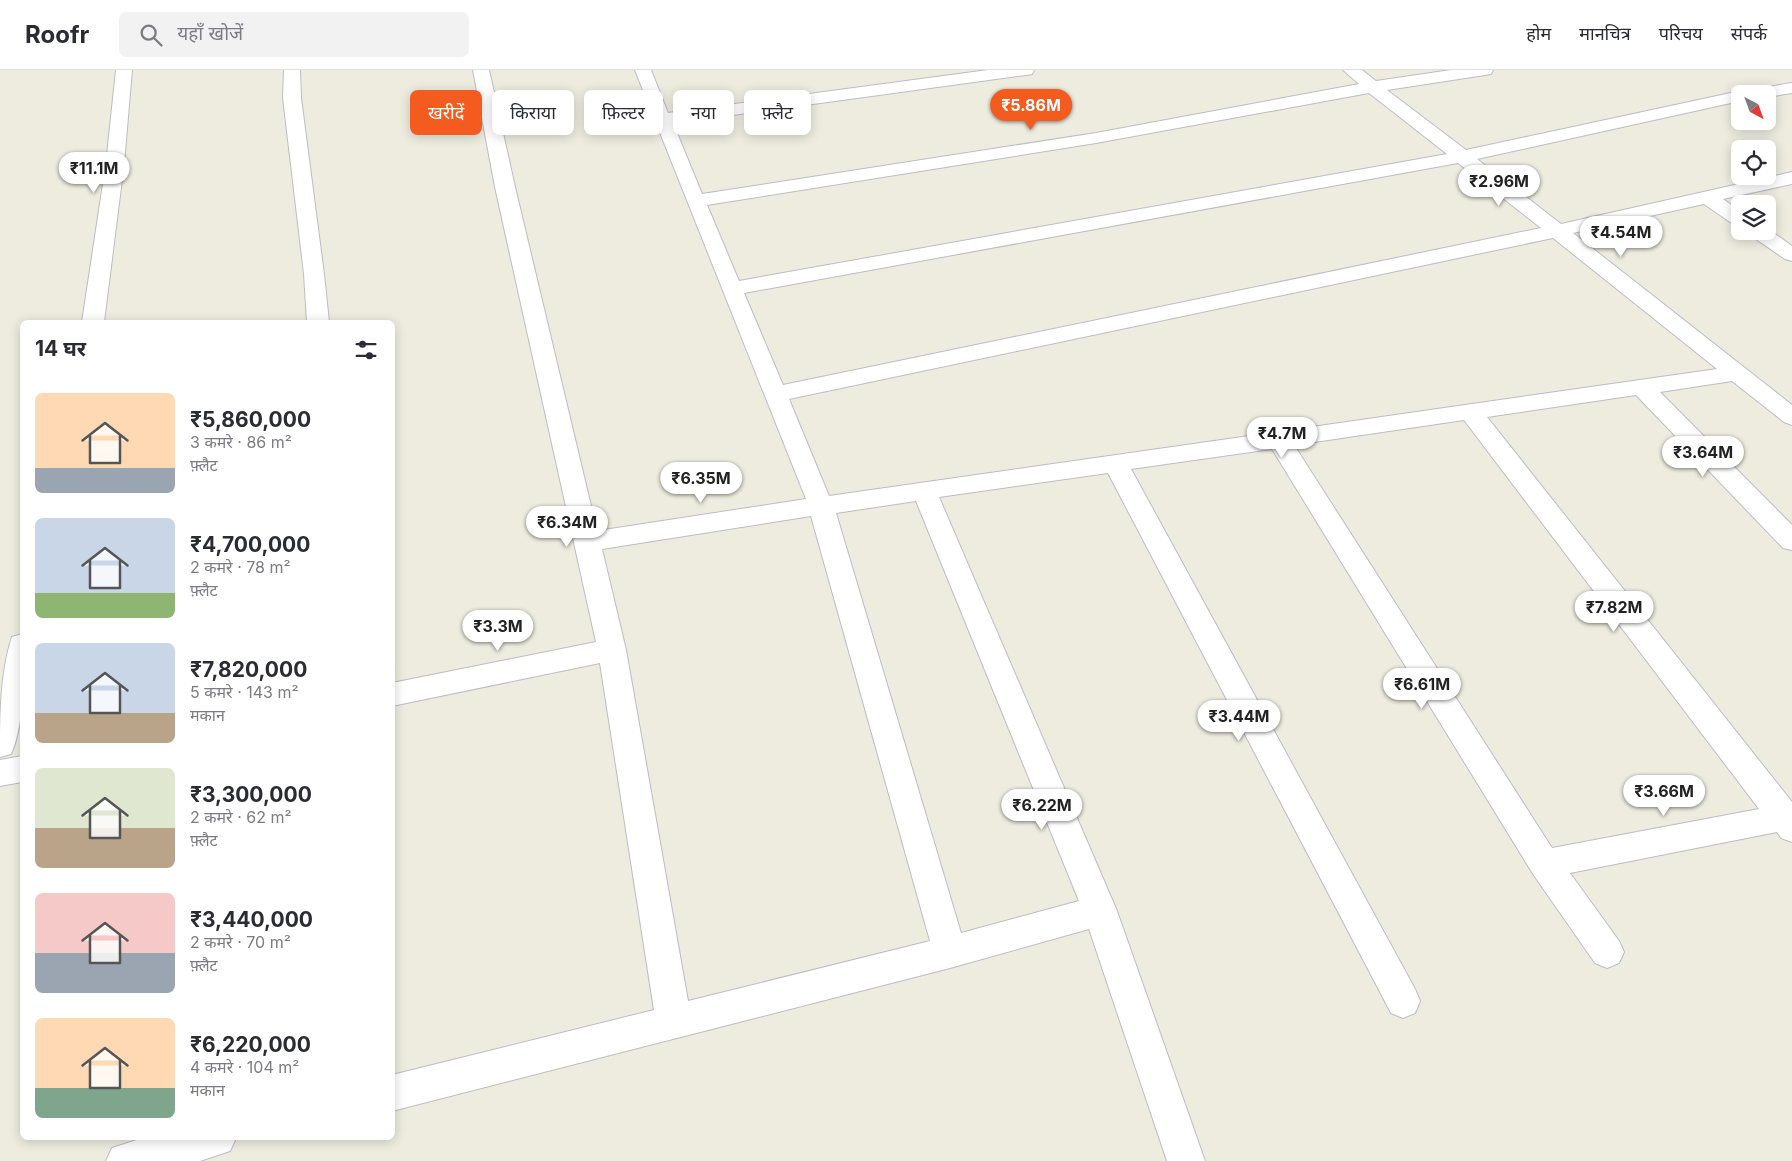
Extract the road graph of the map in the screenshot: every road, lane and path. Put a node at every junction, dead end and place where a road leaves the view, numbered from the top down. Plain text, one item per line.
1 (124, 70) edge
2 (292, 70) edge
3 (480, 70) edge
4 (643, 70) edge
5 (1026, 70) edge
6 (1351, 70) edge
7 (1485, 70) edge
8 (1372, 87) junction
9 (1792, 88) edge
10 (651, 90) edge
11 (1776, 90) edge
12 (1731, 98) edge
13 (663, 119) edge
14 (663, 121) edge
15 (1461, 157) junction
16 (1792, 178) edge
17 (1707, 197) junction
18 (696, 201) junction
19 (1731, 214) edge
20 (1557, 231) junction
21 (1770, 240) edge
22 (1792, 255) edge
23 (732, 289) junction
24 (93, 320) edge
25 (318, 320) edge
26 (1737, 373) junction
27 (1642, 387) junction
28 (775, 394) junction
29 (1470, 412) junction
30 (1792, 417) edge
31 (1279, 440) junction
32 (1115, 463) junction
33 (924, 491) junction
34 (821, 506) junction
35 (1792, 541) edge
36 (587, 542) junction
37 (612, 650) junction
38 (20, 654) edge
39 (395, 695) edge
40 (0, 745) edge
41 (20, 768) edge
42 (0, 773) edge
43 (1789, 820) edge
44 (1544, 864) junction
45 (1100, 911) junction
46 (950, 952) junction
47 (1607, 952) dead end
48 (1403, 1001) dead end
49 (674, 1022) junction
50 (395, 1092) edge
51 (209, 1140) edge
52 (125, 1161) edge
53 (1186, 1161) edge

1 - 24 street
2 - 25 street
3 - 36 street
4 - 10 street
5 - 13 street
6 - 8 street
7 - 8 street
8 - 15 street
8 - 18 street
9 - 11 street
12 - 15 street
14 - 18 street
15 - 20 street
15 - 23 street
16 - 17 street
17 - 19 street
17 - 20 street
18 - 23 street
20 - 26 street
20 - 28 street
21 - 22 street
23 - 28 street
26 - 27 street
26 - 30 street
27 - 29 street
27 - 35 street
28 - 34 street
29 - 31 street
29 - 43 street
31 - 32 street
31 - 44 street
32 - 33 street
32 - 48 street
33 - 34 street
33 - 45 street
34 - 36 street
34 - 46 street
36 - 37 street
37 - 39 street
37 - 49 street
38 - 40 street
41 - 42 street
43 - 44 street
44 - 47 street
45 - 46 street
45 - 53 street
46 - 49 street
49 - 50 street
51 - 52 street

